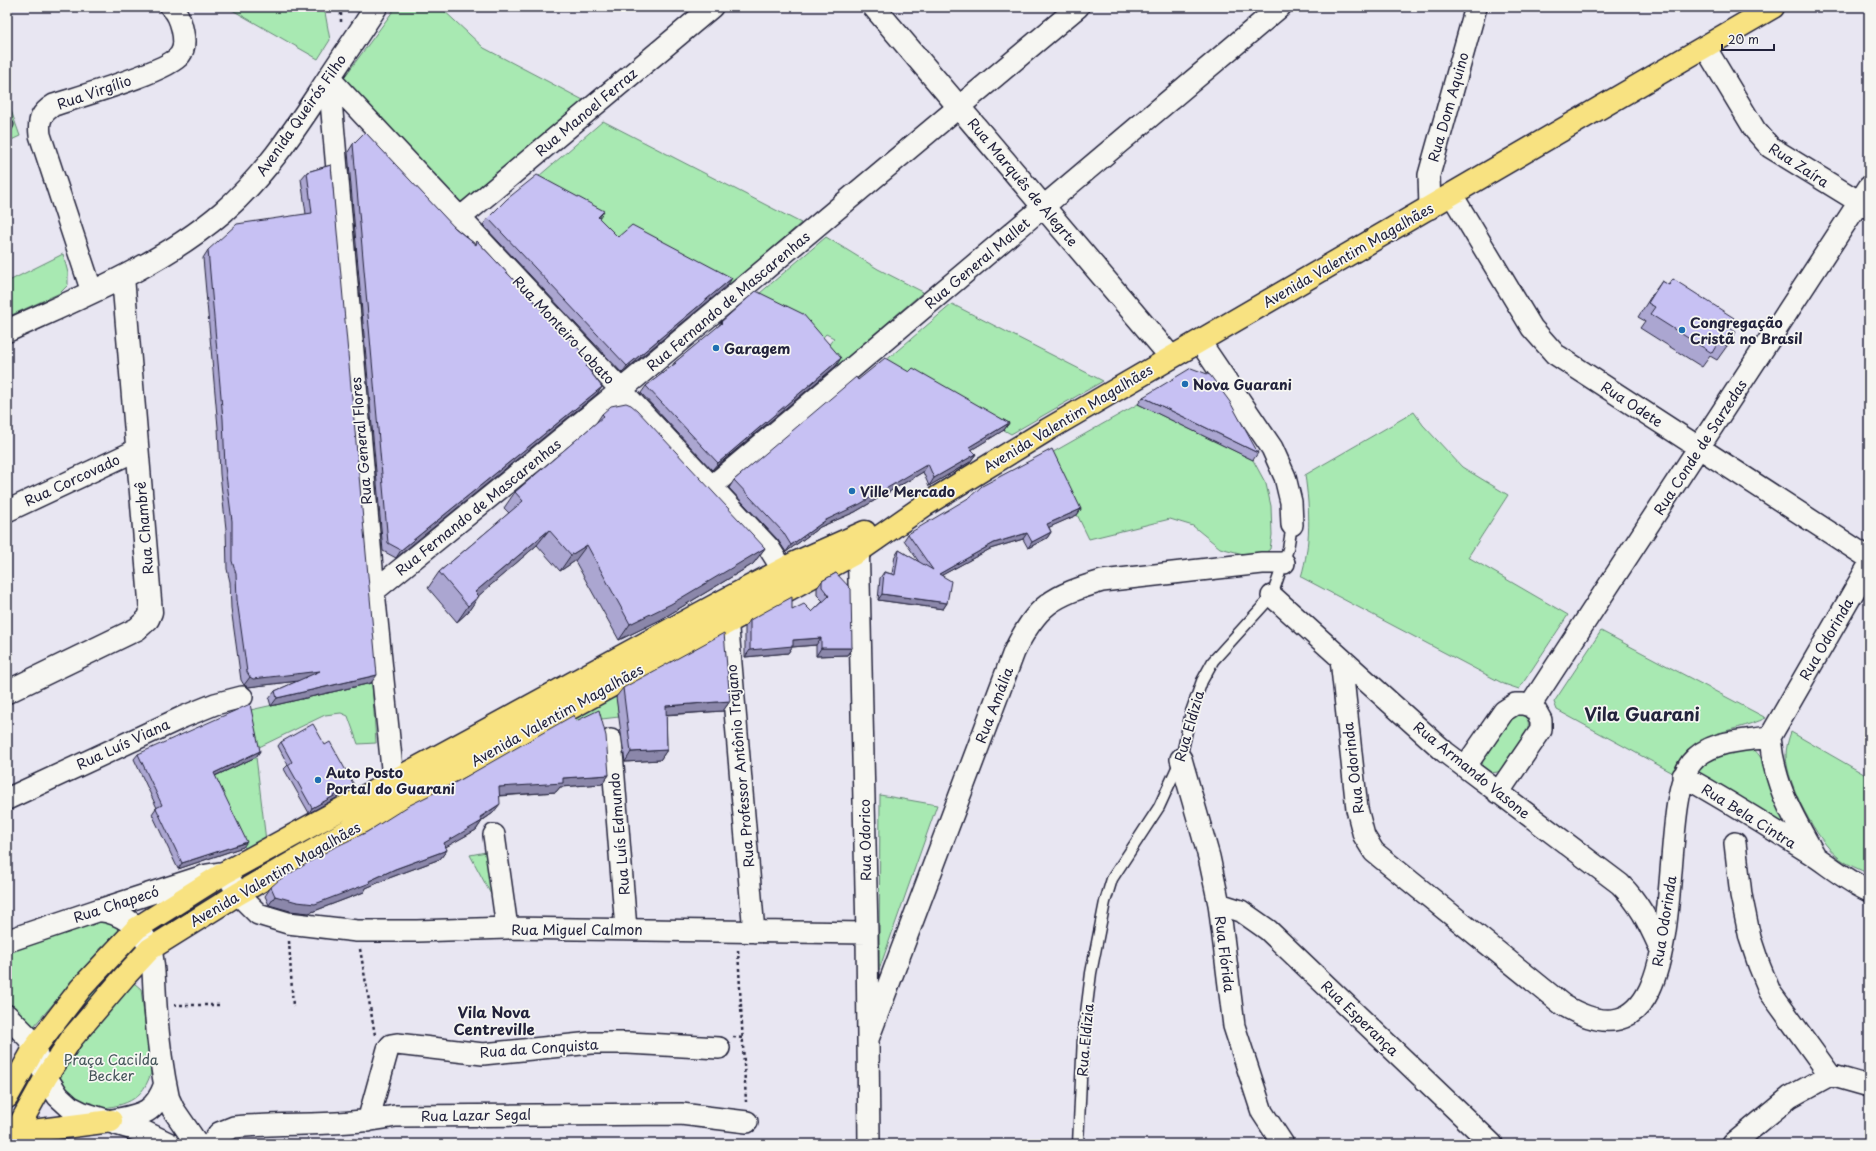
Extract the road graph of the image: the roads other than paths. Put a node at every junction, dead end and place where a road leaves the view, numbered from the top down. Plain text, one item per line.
1 (171, 7) edge
2 (376, 7) edge
3 (712, 7) edge
4 (874, 7) edge
5 (1078, 7) edge
6 (1280, 7) edge
7 (1476, 7) edge
8 (1773, 7) edge
9 (1705, 47) junction
10 (329, 78) junction
11 (959, 107) junction
12 (1452, 195) junction
13 (1866, 199) edge
14 (1044, 207) junction
15 (1430, 208) junction
16 (460, 218) junction
17 (123, 277) junction
18 (92, 292) junction
19 (7, 331) edge
20 (1200, 342) junction
21 (1171, 357) junction
22 (621, 390) junction
23 (1700, 447) junction
24 (138, 450) junction
25 (711, 487) junction
26 (7, 511) edge
27 (1292, 525) joint
28 (859, 543) junction
29 (1869, 558) edge
30 (1284, 563) junction
31 (1869, 565) edge
32 (786, 579) junction
33 (374, 591) junction
34 (1272, 596) junction
35 (725, 600) junction
36 (728, 622) junction
37 (1341, 659) junction
38 (7, 692) edge
39 (242, 697) dead end
40 (1530, 706) junction
41 (1770, 737) junction
42 (611, 740) dead end
43 (1181, 758) junction
44 (1465, 767) junction
45 (1684, 776) junction
46 (392, 781) junction
47 (1498, 793) junction
48 (7, 799) edge
49 (396, 803) junction
50 (494, 835) dead end
51 (1735, 843) dead end
52 (1815, 856) junction
53 (226, 872) junction
54 (1869, 891) edge
55 (238, 894) junction
56 (1219, 904) junction
57 (99, 910) junction
58 (137, 928) junction
59 (507, 928) junction
60 (626, 929) junction
61 (746, 932) junction
62 (867, 934) junction
63 (7, 941) edge
64 (150, 949) junction
65 (1661, 950) junction
66 (7, 1016) edge
67 (868, 1039) junction
68 (719, 1048) dead end
69 (34, 1049) junction
70 (1830, 1075) junction
71 (46, 1077) junction
72 (165, 1085) junction
73 (1869, 1086) edge
74 (7, 1097) edge
75 (111, 1121) junction
76 (368, 1122) junction
77 (747, 1122) road end
78 (13, 1138) edge
79 (169, 1144) edge
80 (197, 1144) edge
81 (211, 1144) edge
82 (869, 1144) edge
83 (1078, 1144) edge
84 (1283, 1144) edge
85 (1492, 1144) edge
86 (1733, 1144) edge

1 - 18 street, Rua Virgílio
2 - 10 street, Avenida Queirós Filho
3 - 16 street, Rua Manoel Ferraz
4 - 11 street, Rua Marquês de Alegrte
5 - 11 street, Rua Fernando de Mascarenhas
6 - 14 street, Rua General Mallet
7 - 15 street, Rua Dom Aquino
8 - 9 main road, Avenida Valentim Magalhães
9 - 12 main road, Avenida Valentim Magalhães
9 - 13 street, Rua Zaíra
10 - 16 street, Rua Monteiro Lobato
10 - 17 street, Avenida Queirós Filho
10 - 33 street, Rua General Flores
11 - 14 street, Rua Marquês de Alegrte
11 - 22 street, Rua Fernando de Mascarenhas
12 - 15 main road, Avenida Valentim Magalhães
12 - 23 street, Rua Odete
13 - 23 street, Rua Conde de Sarzedas
14 - 21 street, Rua Marquês de Alegrte
14 - 25 street, Rua General Mallet
15 - 20 main road, Avenida Valentim Magalhães
16 - 22 street, Rua Monteiro Lobato
17 - 18 street, Avenida Queirós Filho
17 - 24 street, Rua Chambrê
18 - 19 street, Avenida Queirós Filho
20 - 21 main road, Avenida Valentim Magalhães
20 - 27 street, Rua Eldizia
21 - 28 main road, Avenida Valentim Magalhães
22 - 25 street, Rua Monteiro Lobato
22 - 33 street, Rua Fernando de Mascarenhas
23 - 29 street, Rua Odete
23 - 40 street, Rua Conde de Sarzedas
24 - 26 street, Rua Corcovado
24 - 38 street, Rua Chambrê
25 - 32 street, Rua Monteiro Lobato
27 - 30 lane, Rua Eldizia
28 - 32 main road, Avenida Valentim Magalhães
28 - 62 street, Rua Odorico
30 - 34 lane, Rua Eldizia
30 - 67 street, Rua Amália
31 - 41 street, Rua Odorinda
32 - 35 main road, Avenida Valentim Magalhães
32 - 36 main road, Avenida Valentim Magalhães
33 - 46 street, Rua General Flores
34 - 37 street, Rua Armando Vasone
34 - 43 lane, Rua Eldizia
35 - 36 street, Rua Professor Antônio Trajano
35 - 46 main road, Avenida Valentim Magalhães
36 - 49 main road, Avenida Valentim Magalhães
36 - 61 street, Rua Professor Antônio Trajano
37 - 44 street, Rua Armando Vasone
37 - 65 street, Rua Odorinda
39 - 48 street, Rua Luís Viana
40 - 44 street
40 - 47 street
41 - 45 street, Rua Odorinda
41 - 52 street, Rua Bela Cintra
42 - 60 street, Rua Luís Edmundo
43 - 56 street, Rua Flórida
43 - 83 lane, Rua Eldizia
44 - 47 street, Rua Armando Vasone
45 - 52 street, Rua Bela Cintra
45 - 65 street, Rua Odorinda
46 - 49 street, Rua General Flores
46 - 53 main road, Avenida Valentim Magalhães
47 - 65 street, Rua Armando Vasone
49 - 55 main road, Avenida Valentim Magalhães
50 - 59 street
51 - 70 street
52 - 54 street, Rua Bela Cintra
53 - 55 street, Rua Miguel Calmon
53 - 57 street, Rua Chapecó
53 - 58 main road, Avenida Valentim Magalhães
55 - 59 street, Rua Miguel Calmon
55 - 64 main road, Avenida Valentim Magalhães
56 - 84 street, Rua Flórida
56 - 85 street, Rua Esperança
57 - 58 street
57 - 63 street, Rua Chapecó
58 - 64 street
58 - 69 main road, Avenida Valentim Magalhães
59 - 60 street, Rua Miguel Calmon
60 - 61 street, Rua Miguel Calmon
61 - 62 street, Rua Miguel Calmon
62 - 67 street, Rua Odorico
64 - 71 main road, Avenida Valentim Magalhães
64 - 72 street
66 - 69 street
67 - 82 street, Rua Odorico
68 - 76 street, Rua da Conquista
69 - 71 street
69 - 74 main road, Avenida Valentim Magalhães
70 - 73 street
70 - 86 street
71 - 75 street
71 - 78 main road, Avenida Valentim Magalhães
72 - 75 street
72 - 80 street
75 - 78 main road
75 - 79 street
76 - 77 street, Rua Lazar Segal
76 - 81 street, Rua Lazar Segal

